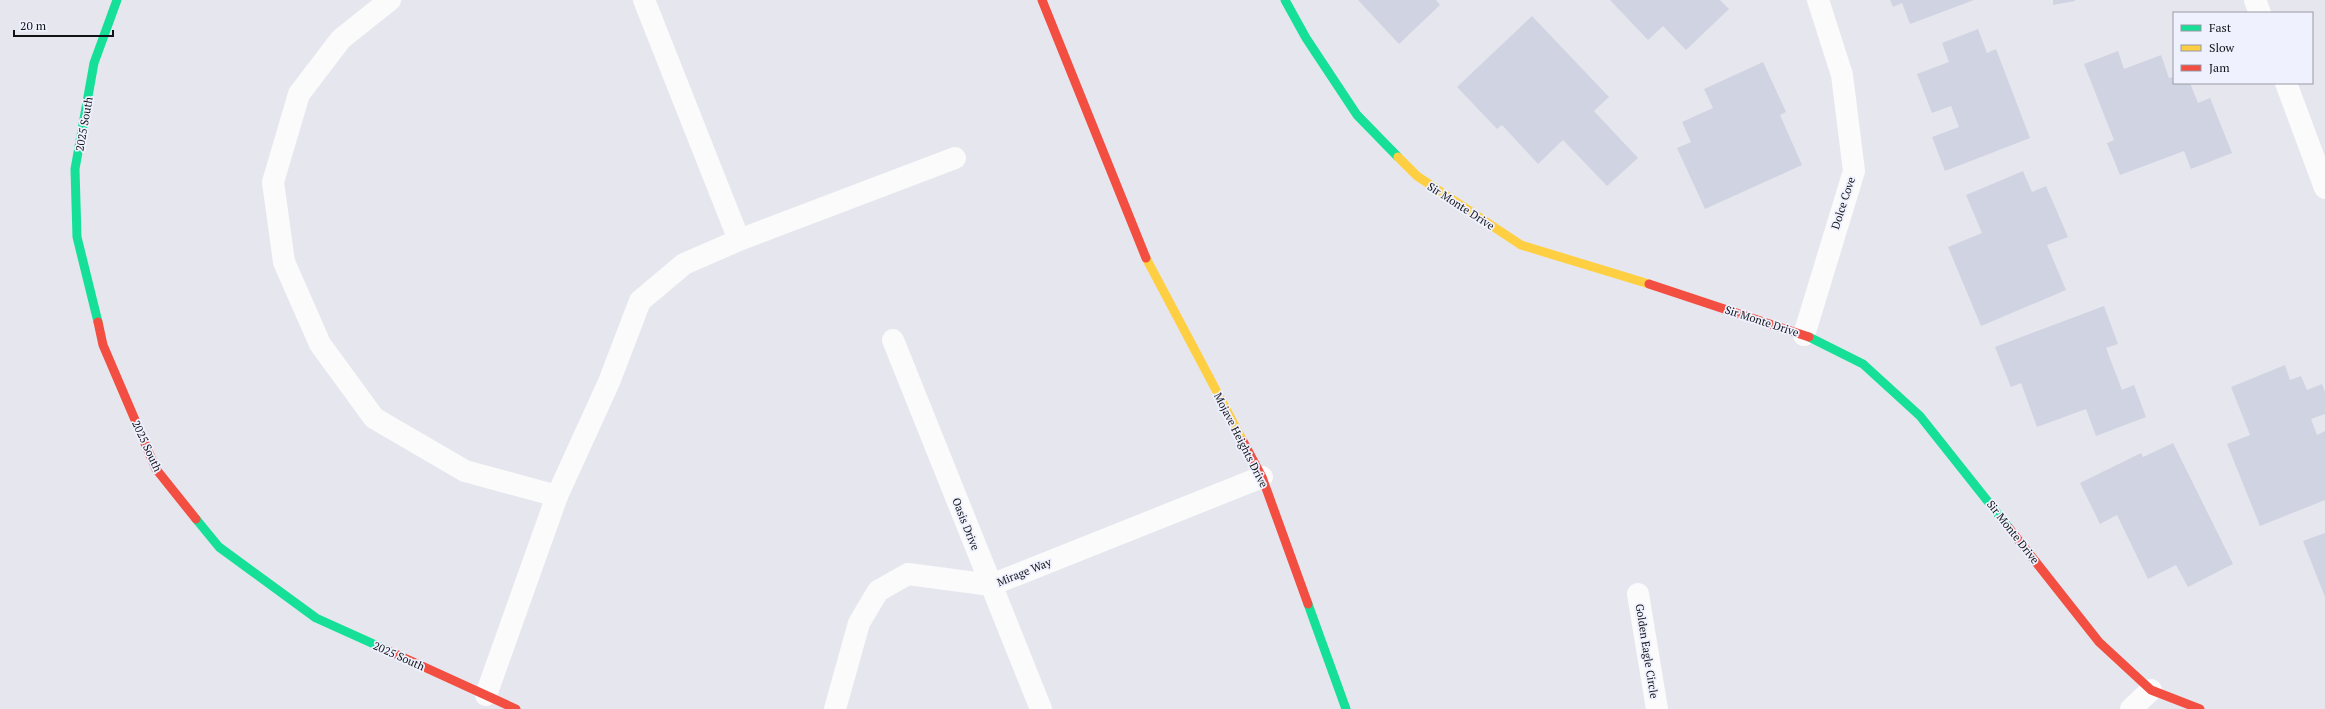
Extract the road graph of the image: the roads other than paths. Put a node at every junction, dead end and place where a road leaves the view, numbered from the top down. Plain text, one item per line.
1 (117, 0) edge
2 (390, 0) edge
3 (644, 0) edge
4 (1042, 0) edge
5 (1285, 0) edge
6 (1818, 0) edge
7 (2255, 0) edge
8 (2260, 12) edge
9 (2286, 84) edge
10 (955, 158) dead end
11 (2325, 188) edge
12 (739, 240) junction
13 (1804, 335) junction
14 (893, 340) dead end
15 (1262, 477) junction
16 (557, 496) junction
17 (990, 585) junction
18 (1638, 594) dead end
19 (2151, 690) junction
20 (486, 695) junction
21 (516, 709) edge
22 (835, 709) edge
23 (1041, 709) edge
24 (1346, 709) edge
25 (1656, 709) edge
26 (2131, 709) edge
27 (2200, 709) edge

1 - 20 street, 2025 South
2 - 16 street
3 - 12 street
4 - 15 street, Mojave Heights Drive
5 - 13 street, Sir Monte Drive
6 - 13 street, Dolce Cove
7 - 8 street
9 - 11 street
10 - 12 street
12 - 16 street
13 - 19 street, Sir Monte Drive
14 - 17 street, Oasis Drive
15 - 17 street, Mirage Way
15 - 24 street, Mojave Heights Drive
16 - 20 street
17 - 22 street, Mirage Way
17 - 23 street, Oasis Drive
18 - 25 street, Golden Eagle Circle
19 - 26 street
19 - 27 street, Sir Monte Drive
20 - 21 street, 2025 South

